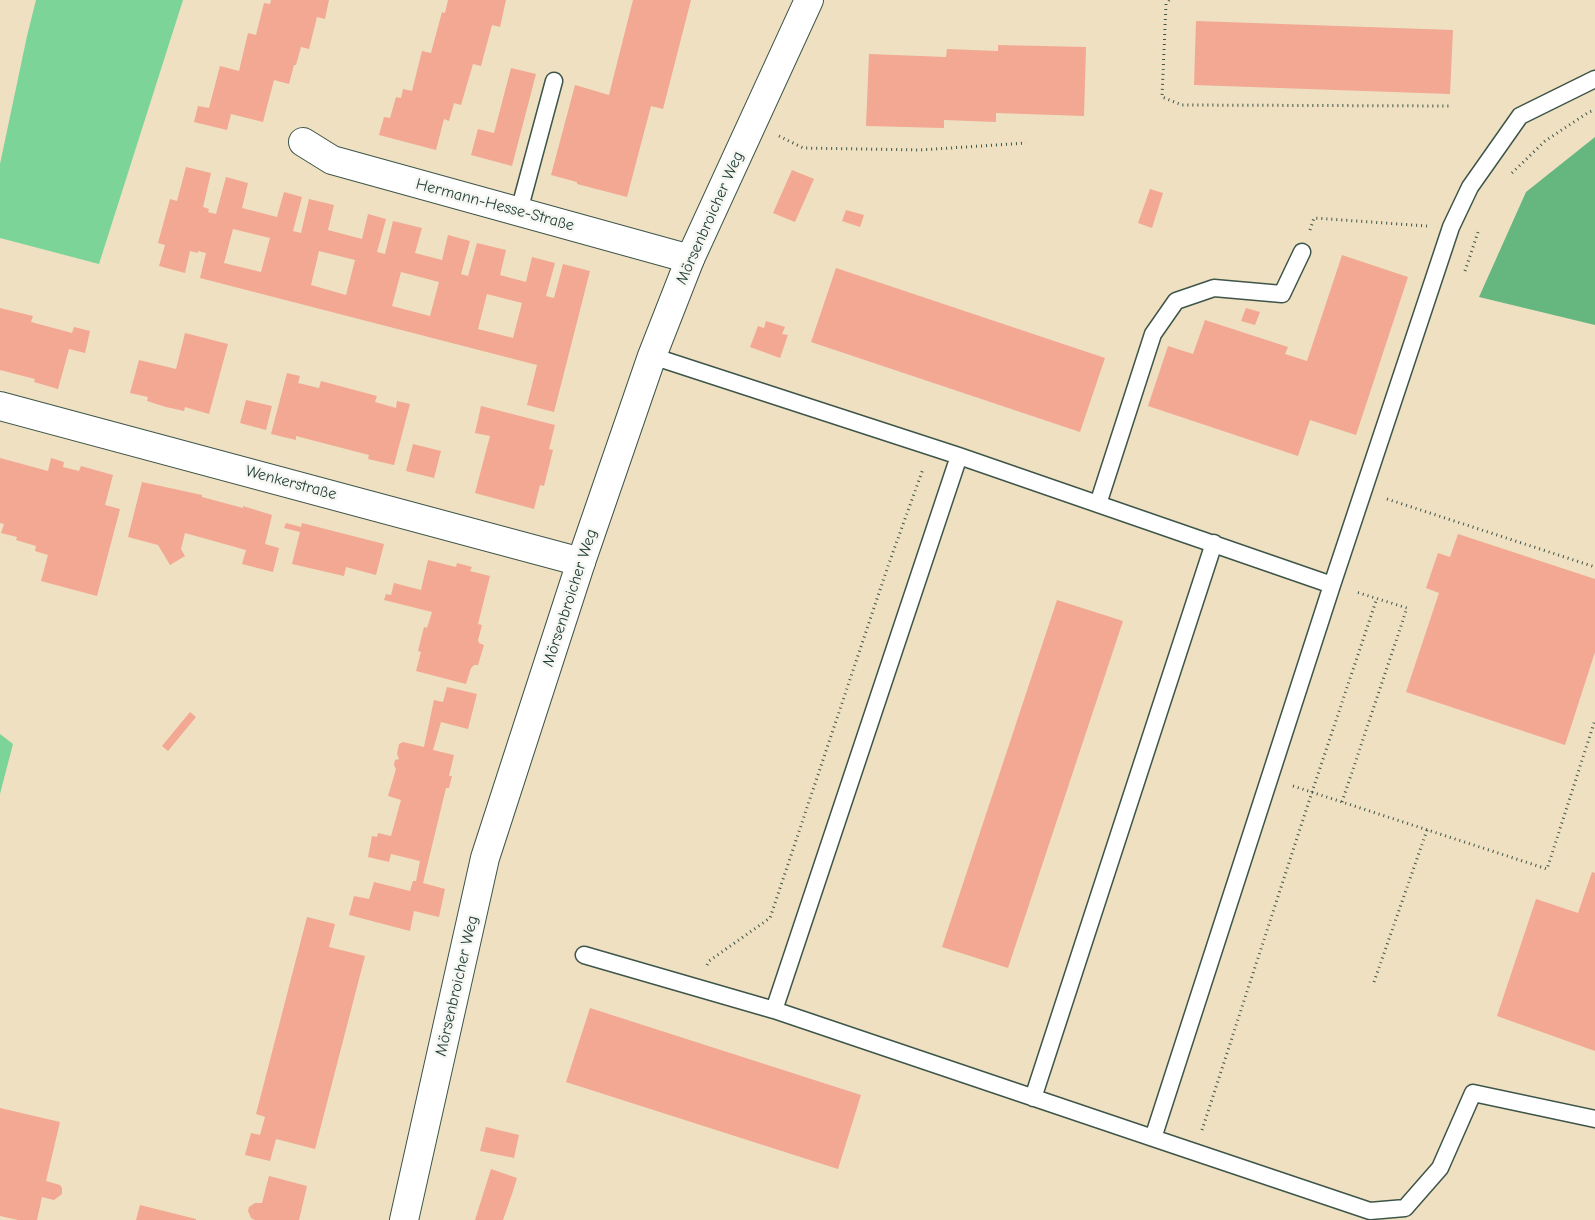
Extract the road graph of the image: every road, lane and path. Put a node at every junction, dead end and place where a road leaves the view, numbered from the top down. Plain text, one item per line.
1 (809, 0) edge
2 (1169, 0) edge
3 (1595, 79) edge
4 (554, 81) dead end
5 (1452, 106) dead end
6 (1595, 110) edge
7 (752, 123) junction
8 (303, 142) dead end
9 (1026, 143) dead end
10 (1510, 175) dead end
11 (519, 211) junction
12 (1451, 228) junction
13 (1479, 229) dead end
14 (1302, 252) joint
15 (690, 259) junction
16 (1463, 276) dead end
17 (652, 356) junction
18 (0, 406) edge
19 (931, 447) junction
20 (959, 456) junction
21 (1362, 491) junction
22 (1098, 504) junction
23 (1214, 543) junction
24 (581, 562) junction
25 (1595, 568) edge
26 (1332, 585) junction
27 (1377, 598) junction
28 (1595, 720) edge
29 (1269, 777) junction
30 (1312, 792) junction
31 (1342, 802) junction
32 (1427, 830) junction
33 (584, 955) dead end
34 (1374, 982) dead end
35 (694, 987) junction
36 (774, 1010) junction
37 (1033, 1098) junction
38 (1595, 1119) edge
39 (1153, 1138) junction
40 (1195, 1152) junction
41 (404, 1220) edge

1 - 7 street, Mörsenbroicher Weg
2 - 5 path
3 - 12 lane
4 - 11 lane
6 - 10 path
7 - 9 path
7 - 15 street, Mörsenbroicher Weg
8 - 11 street, Hermann-Hesse-Straße
11 - 15 street, Hermann-Hesse-Straße
12 - 14 path
12 - 21 lane
13 - 16 path
14 - 22 lane
15 - 17 street, Mörsenbroicher Weg
17 - 19 lane
17 - 24 street, Mörsenbroicher Weg
18 - 24 street, Wenkerstraße
19 - 20 lane
19 - 35 path
20 - 22 lane
20 - 36 lane
21 - 25 path
21 - 26 lane
22 - 23 lane
23 - 26 lane
23 - 37 lane
24 - 41 street, Mörsenbroicher Weg
26 - 27 path
26 - 29 lane
27 - 30 path
27 - 31 path
28 - 32 path
29 - 30 path
29 - 39 lane
30 - 31 path
30 - 40 path
31 - 32 path
32 - 34 path
33 - 35 lane
35 - 36 lane
36 - 37 lane
37 - 39 lane
38 - 40 lane
39 - 40 lane

